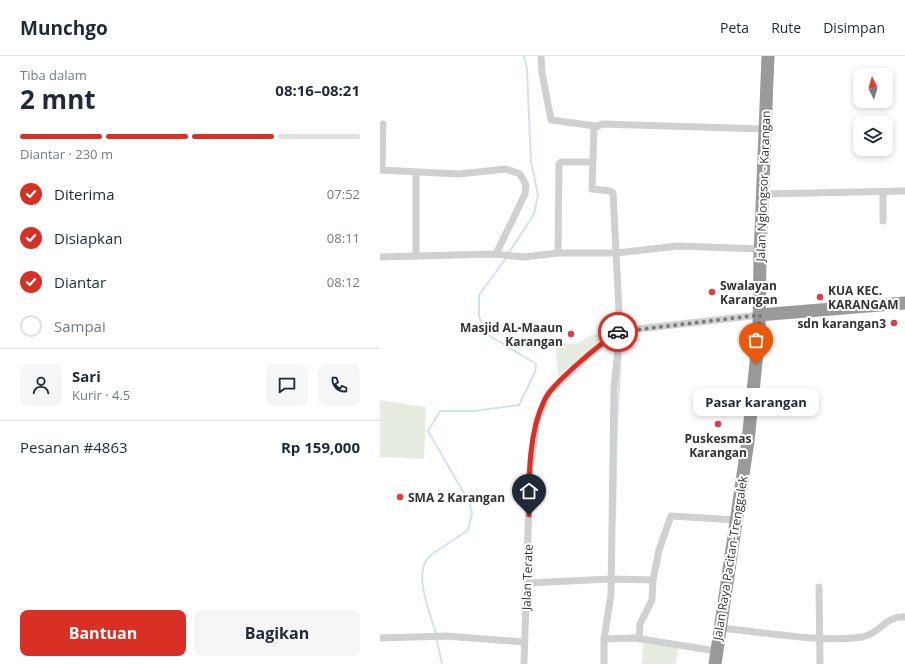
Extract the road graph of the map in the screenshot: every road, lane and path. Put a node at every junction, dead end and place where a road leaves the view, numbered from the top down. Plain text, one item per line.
1 (541, 56) edge
2 (768, 56) edge
3 (383, 124) dead end
4 (596, 126) junction
5 (766, 129) junction
6 (592, 162) junction
7 (381, 170) edge
8 (416, 172) junction
9 (905, 191) edge
10 (883, 192) junction
11 (764, 194) junction
12 (882, 221) dead end
13 (760, 249) junction
14 (558, 253) junction
15 (617, 254) junction
16 (497, 255) junction
17 (416, 256) junction
18 (380, 257) edge
19 (905, 303) edge
20 (760, 315) junction
21 (620, 331) junction
22 (759, 333) joint
23 (736, 520) junction
24 (613, 579) junction
25 (652, 580) junction
26 (527, 583) junction
27 (819, 587) dead end
28 (905, 617) edge
29 (720, 628) junction
30 (380, 638) edge
31 (638, 638) junction
32 (820, 638) junction
33 (604, 639) junction
34 (524, 642) junction
35 (715, 658) edge
36 (524, 664) edge
37 (604, 664) edge
38 (820, 664) edge

1 - 4 street
2 - 5 highway, Jalan Nglongsor - Karangan
3 - 7 street
4 - 5 street
4 - 6 street
5 - 11 highway, Jalan Nglongsor - Karangan
6 - 14 street
6 - 15 street
7 - 8 street
8 - 16 street
8 - 17 street
9 - 10 street
10 - 11 street
10 - 12 street
11 - 13 highway, Jalan Nglongsor - Karangan
13 - 15 street
13 - 20 highway, Jalan Nglongsor - Karangan
14 - 15 street
14 - 16 street
15 - 21 street
16 - 17 street
17 - 18 street
19 - 20 highway
20 - 21 street
20 - 22 highway, Jalan Nglongsor - Karangan
21 - 24 street
21 - 26 street, Jalan Terate
22 - 23 highway, Jalan Raya Pacitan-Trenggalek
23 - 25 street
23 - 29 highway, Jalan Raya Pacitan-Trenggalek
24 - 25 street
24 - 26 street
24 - 33 street
25 - 31 street
26 - 34 street, Jalan Terate
27 - 32 street
28 - 32 street
29 - 32 street
29 - 35 highway, Jalan Raya Pacitan-Trenggalek
30 - 34 street
31 - 33 street
31 - 35 street
32 - 38 street
33 - 37 street
34 - 36 street, Jalan Terate

